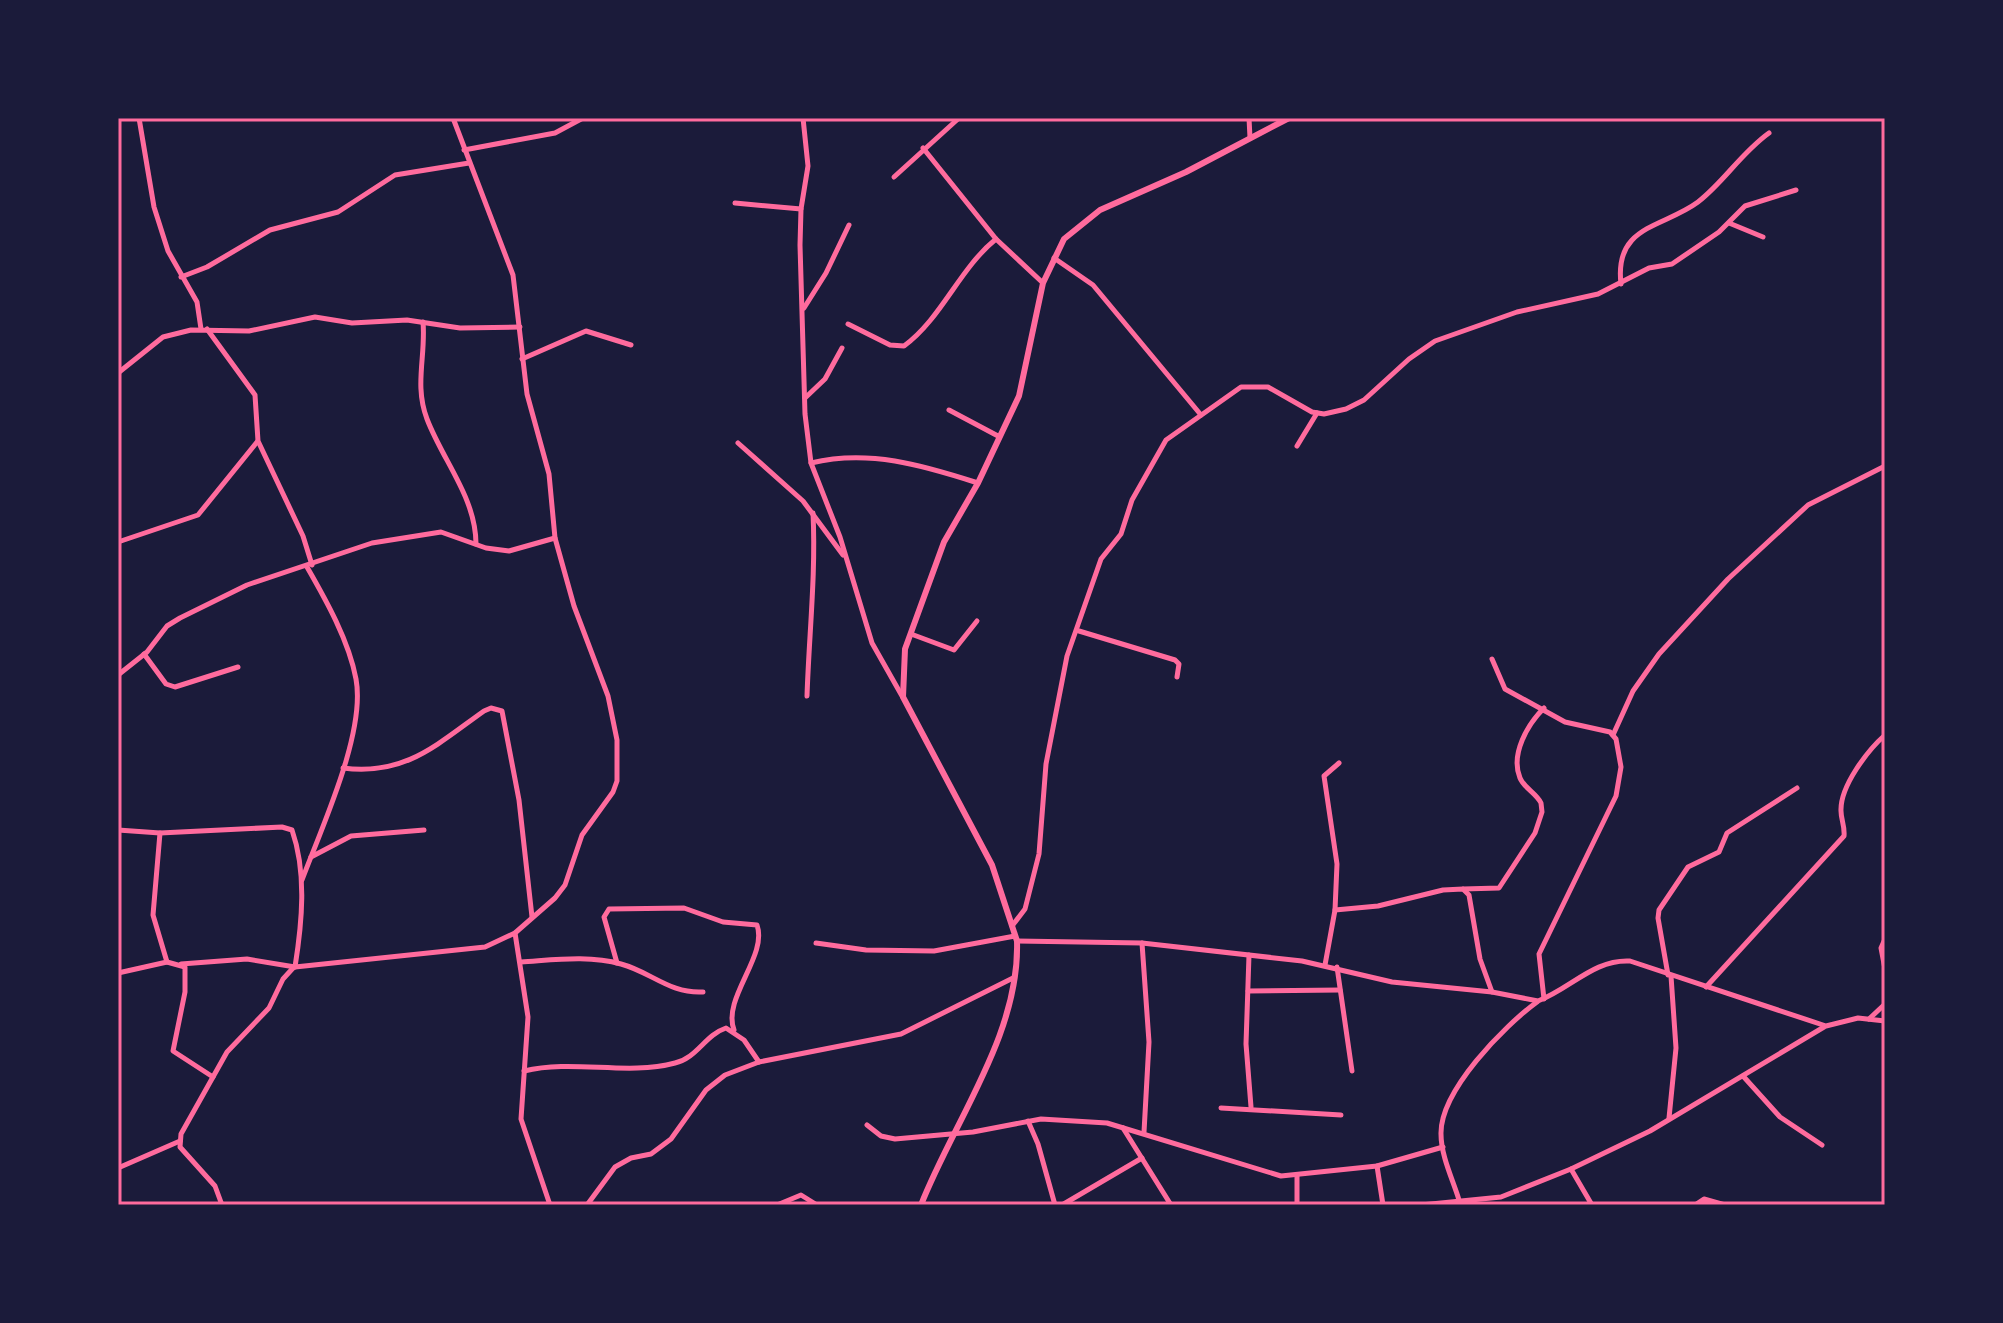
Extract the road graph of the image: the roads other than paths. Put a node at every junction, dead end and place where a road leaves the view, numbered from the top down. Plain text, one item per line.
1 (139, 118) edge
2 (453, 118) edge
3 (583, 118) edge
4 (959, 118) edge
5 (1249, 118) edge
6 (1289, 118) edge
7 (804, 119) edge
8 (1769, 133) dead end
9 (1250, 138) junction
10 (923, 148) junction
11 (464, 150) junction
12 (469, 163) junction
13 (894, 177) dead end
14 (1796, 190) dead end
15 (735, 203) dead end
16 (801, 209) junction
17 (1729, 223) junction
18 (849, 225) dead end
19 (1763, 237) dead end
20 (996, 239) junction
21 (1054, 258) junction
22 (181, 277) junction
23 (1043, 283) junction
24 (1621, 284) junction
25 (803, 309) junction
26 (422, 322) junction
27 (848, 324) dead end
28 (520, 327) junction
29 (204, 329) junction
30 (631, 345) dead end
31 (842, 348) dead end
32 (522, 359) junction
33 (118, 373) edge
34 (804, 398) junction
35 (949, 410) dead end
36 (1317, 413) junction
37 (1201, 415) junction
38 (998, 436) junction
39 (258, 441) junction
40 (738, 443) dead end
41 (1297, 446) dead end
42 (811, 463) junction
43 (1885, 466) edge
44 (978, 483) junction
45 (813, 513) junction
46 (555, 538) junction
47 (118, 542) edge
48 (476, 544) junction
49 (847, 561) junction
50 (309, 566) junction
51 (977, 621) dead end
52 (1079, 631) junction
53 (911, 634) junction
54 (144, 654) junction
55 (1492, 659) dead end
56 (238, 667) dead end
57 (118, 675) edge
58 (1177, 677) dead end
59 (807, 696) dead end
60 (903, 697) junction
61 (1544, 708) junction
62 (1613, 735) junction
63 (1885, 735) edge
64 (1339, 763) dead end
65 (343, 768) junction
66 (1797, 788) dead end
67 (118, 830) edge
68 (424, 830) dead end
69 (160, 833) junction
70 (310, 858) junction
71 (302, 880) junction
72 (1463, 889) junction
73 (1335, 910) junction
74 (532, 918) junction
75 (1012, 926) junction
76 (515, 933) junction
77 (1016, 938) junction
78 (1885, 939) edge
79 (816, 943) dead end
80 (1142, 943) junction
81 (1249, 955) junction
82 (167, 962) junction
83 (521, 962) junction
84 (617, 963) junction
85 (181, 964) junction
86 (1325, 965) junction
87 (295, 967) junction
88 (1337, 967) junction
89 (1885, 969) edge
90 (118, 973) edge
91 (1670, 975) junction
92 (1013, 978) junction
93 (1706, 987) junction
94 (1340, 990) junction
95 (1248, 991) junction
96 (703, 992) dead end
97 (1492, 992) junction
98 (1541, 1000) junction
99 (1885, 1004) edge
100 (1869, 1019) junction
101 (1885, 1021) edge
102 (1826, 1026) junction
103 (734, 1030) junction
104 (759, 1062) junction
105 (524, 1071) junction
106 (1352, 1071) dead end
107 (1743, 1076) junction
108 (213, 1077) junction
109 (1251, 1107) junction
110 (1221, 1108) dead end
111 (1341, 1115) dead end
112 (1669, 1118) junction
113 (1028, 1121) junction
114 (867, 1125) dead end
115 (1123, 1127) junction
116 (1144, 1132) junction
117 (953, 1133) junction
118 (180, 1141) junction
119 (1822, 1145) dead end
120 (1443, 1147) junction
121 (1142, 1158) junction
122 (1377, 1166) junction
123 (118, 1168) edge
124 (1571, 1169) junction
125 (1297, 1176) junction
126 (1492, 1198) junction
127 (1459, 1200) junction
128 (222, 1205) edge
129 (550, 1205) edge
130 (587, 1205) edge
131 (777, 1205) edge
132 (817, 1205) edge
133 (921, 1205) edge
134 (1055, 1205) edge
135 (1062, 1205) edge
136 (1171, 1205) edge
137 (1297, 1205) edge
138 (1383, 1205) edge
139 (1421, 1205) edge
140 (1496, 1205) edge
141 (1592, 1205) edge
142 (1695, 1205) edge
143 (1725, 1205) edge

1 - 22 street
2 - 11 street
3 - 11 street
4 - 10 street
5 - 9 street
6 - 9 street
7 - 16 street
8 - 24 street
9 - 21 street
10 - 13 street
10 - 20 street
11 - 12 street
12 - 22 street
12 - 28 street
14 - 17 street
15 - 16 street
16 - 25 street
17 - 19 street
17 - 24 street
18 - 25 street
20 - 23 street
20 - 27 street
21 - 23 street
21 - 37 street
22 - 29 street
23 - 38 street
24 - 36 street
25 - 34 street
26 - 28 street
26 - 29 street
26 - 48 street
28 - 32 street
29 - 33 street
29 - 39 street
30 - 32 street
31 - 34 street
32 - 46 street
34 - 42 street
35 - 38 street
36 - 37 street
36 - 41 street
37 - 52 street
38 - 44 street
39 - 47 street
39 - 50 street
40 - 45 street
42 - 44 street
42 - 49 street
43 - 62 street
44 - 53 street
45 - 49 street
45 - 59 street
46 - 48 street
46 - 74 street
48 - 50 street
49 - 60 street
50 - 54 street
50 - 65 street
51 - 53 street
52 - 58 street
52 - 75 street
53 - 60 street
54 - 56 street
54 - 57 street
55 - 61 street
60 - 75 street
61 - 62 street
61 - 72 street
62 - 98 street
63 - 93 street
64 - 73 street
65 - 70 street
65 - 74 street
66 - 91 street
67 - 69 street
68 - 70 street
69 - 71 street
69 - 82 street
70 - 71 street
71 - 87 street
72 - 73 street
72 - 97 street
73 - 86 street
74 - 76 street
75 - 77 street
76 - 83 street
76 - 87 street
77 - 79 street
77 - 80 street
77 - 92 street
78 - 89 street
80 - 81 street
80 - 116 street
81 - 86 street
81 - 95 street
82 - 85 street
82 - 90 street
83 - 84 street
83 - 105 street
84 - 96 street
84 - 103 street
85 - 87 street
85 - 108 street
86 - 88 street
87 - 108 street
88 - 94 street
88 - 97 street
91 - 93 street
91 - 98 street
91 - 112 street
92 - 104 street
92 - 117 street
93 - 102 street
94 - 95 street
94 - 106 street
95 - 109 street
97 - 98 street
98 - 120 street
99 - 100 street
100 - 101 street
100 - 102 street
102 - 107 street
103 - 104 street
103 - 105 street
104 - 130 street
105 - 129 street
107 - 112 street
107 - 119 street
108 - 118 street
109 - 110 street
109 - 111 street
112 - 124 street
113 - 115 street
113 - 117 street
113 - 134 street
114 - 117 street
115 - 116 street
115 - 121 street
116 - 125 street
117 - 133 street
118 - 123 street
118 - 128 street
120 - 122 street
120 - 127 street
121 - 135 street
121 - 136 street
122 - 125 street
122 - 138 street
124 - 126 street
124 - 141 street
125 - 137 street
126 - 127 street
126 - 140 street
127 - 139 street
131 - 132 street
142 - 143 street

